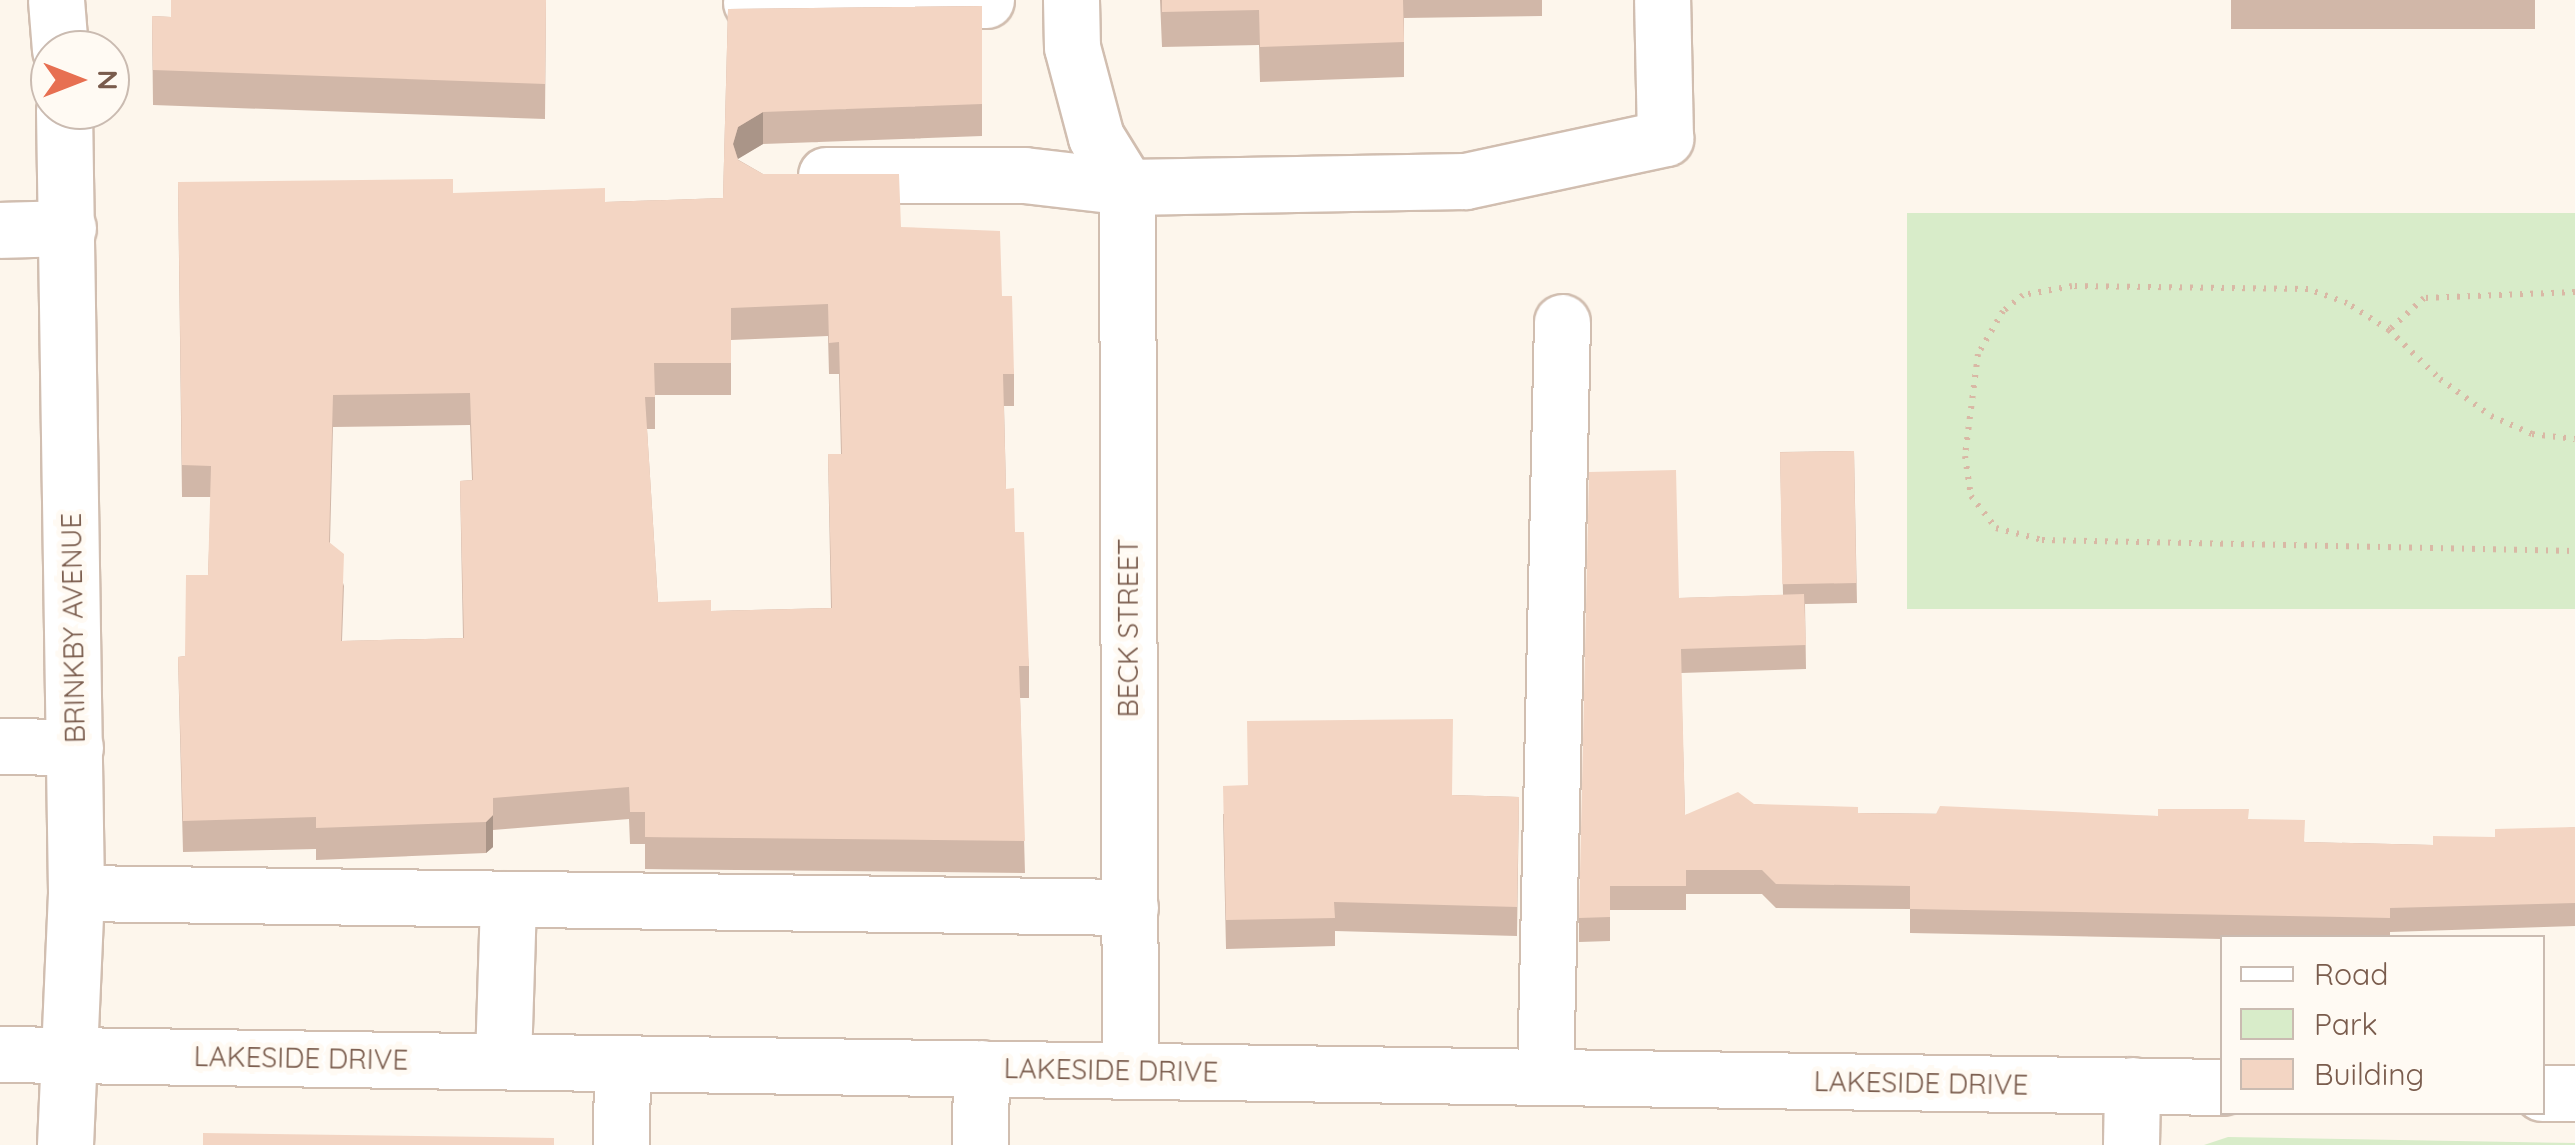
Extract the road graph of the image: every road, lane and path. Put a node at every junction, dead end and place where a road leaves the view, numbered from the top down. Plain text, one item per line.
1 (56, 0) edge
2 (986, 0) edge
3 (1071, 0) edge
4 (1662, 0) edge
5 (751, 2) edge
6 (58, 30) edge
7 (65, 130) edge
8 (784, 175) edge
9 (1127, 186) junction
10 (68, 228) junction
11 (0, 230) edge
12 (2575, 292) edge
13 (1562, 322) dead end
14 (2390, 330) junction
15 (2575, 439) edge
16 (2575, 551) edge
17 (0, 746) edge
18 (75, 746) junction
19 (76, 894) junction
20 (508, 899) junction
21 (1130, 907) junction
22 (0, 1054) edge
23 (71, 1056) junction
24 (503, 1061) junction
25 (622, 1063) junction
26 (982, 1068) junction
27 (1130, 1070) junction
28 (1546, 1077) junction
29 (2132, 1085) junction
30 (2220, 1087) edge
31 (2545, 1093) edge
32 (2575, 1093) edge
33 (66, 1145) edge
34 (621, 1145) edge
35 (980, 1145) edge
36 (2131, 1145) edge

1 - 6 street
2 - 5 street
3 - 9 street
4 - 9 street
7 - 10 street, BRINKBY AVENUE
8 - 9 street
9 - 21 street, BECK STREET
10 - 11 street
10 - 18 street, BRINKBY AVENUE
12 - 14 path
13 - 28 street
14 - 15 path
14 - 16 path
17 - 18 street
18 - 19 street, BRINKBY AVENUE
19 - 20 street
19 - 23 street, BRINKBY AVENUE
20 - 21 street
20 - 24 street
21 - 27 street, BECK STREET
22 - 23 street, LAKESIDE DRIVE
23 - 24 street, LAKESIDE DRIVE
23 - 33 street, BRINKBY AVENUE
24 - 25 street, LAKESIDE DRIVE
25 - 26 street, LAKESIDE DRIVE
25 - 34 street
26 - 27 street, LAKESIDE DRIVE
26 - 35 street
27 - 28 street, LAKESIDE DRIVE
28 - 29 street, LAKESIDE DRIVE
29 - 30 street, LAKESIDE DRIVE
29 - 36 street
31 - 32 street

